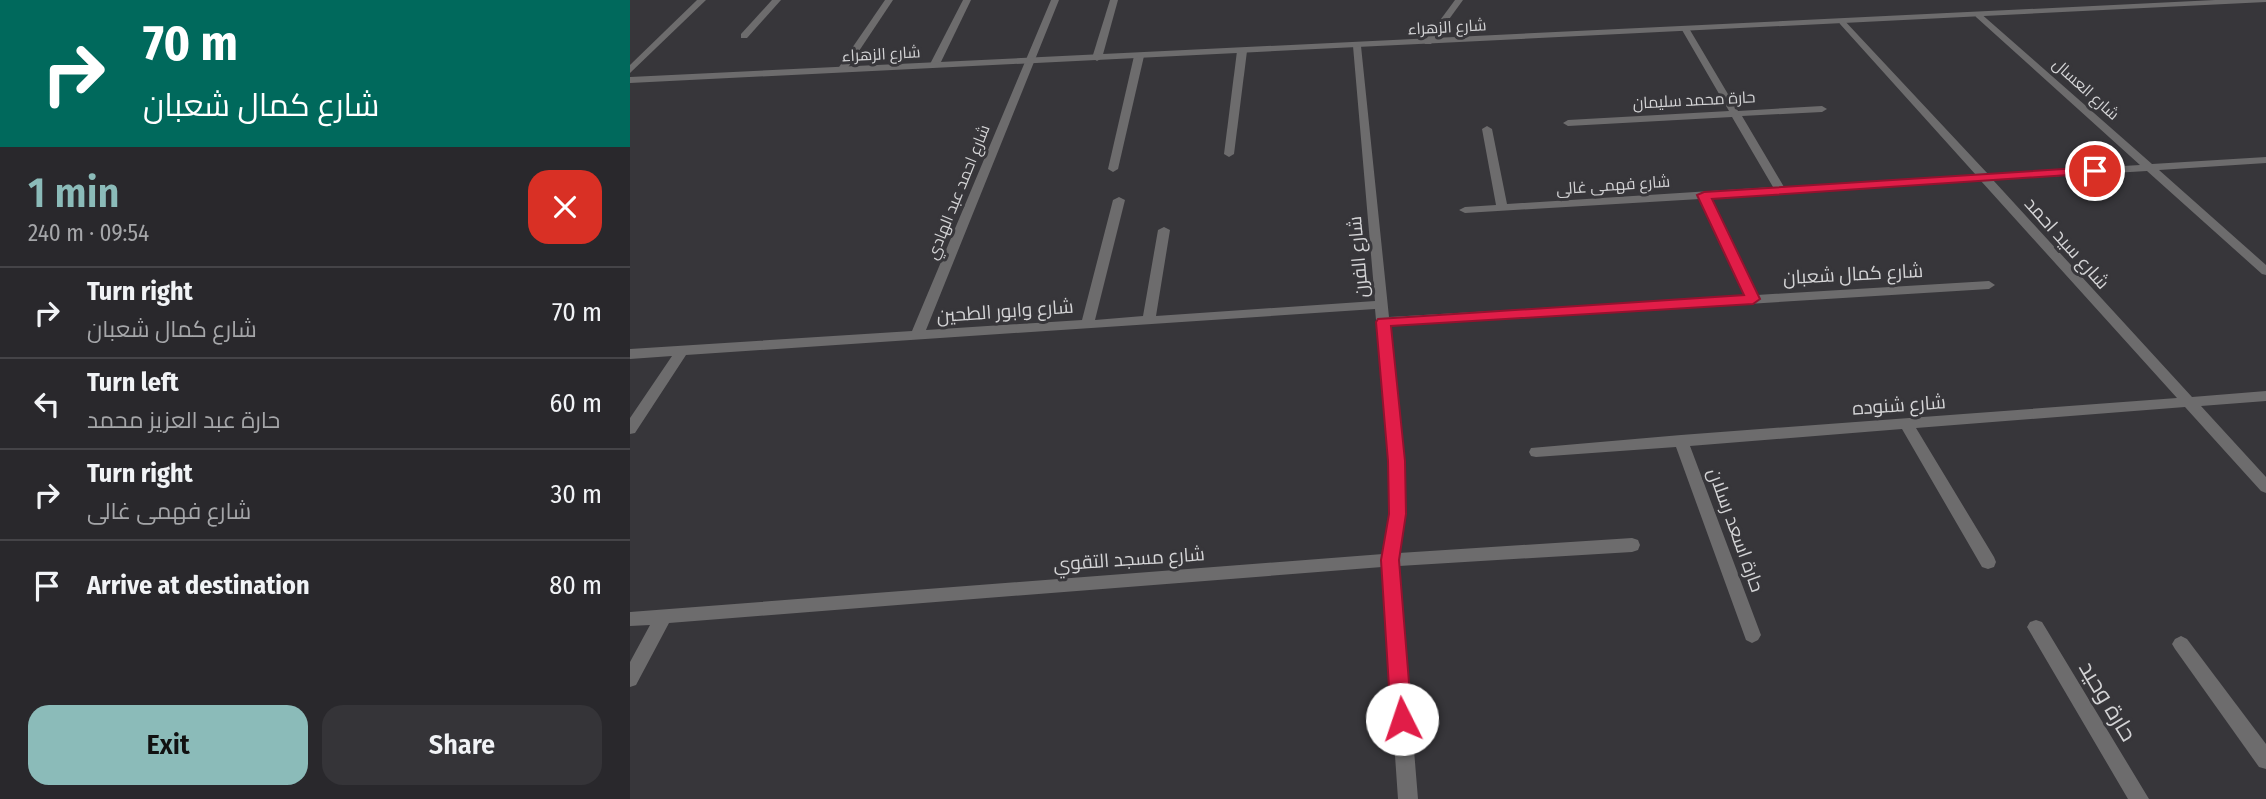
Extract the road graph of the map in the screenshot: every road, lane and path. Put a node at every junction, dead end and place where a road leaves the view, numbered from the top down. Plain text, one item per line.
1 (702, 0) edge
2 (777, 0) edge
3 (890, 0) edge
4 (967, 0) edge
5 (1055, 0) edge
6 (1114, 0) edge
7 (1459, 0) edge
8 (2266, 0) edge
9 (1979, 15) junction
10 (1843, 22) junction
11 (1686, 30) junction
12 (744, 36) dead end
13 (1428, 42) junction
14 (1357, 46) junction
15 (1242, 51) junction
16 (1139, 56) junction
17 (1097, 58) junction
18 (1030, 61) junction
19 (934, 66) junction
20 (630, 70) edge
21 (842, 70) junction
22 (630, 80) edge
23 (1822, 108) dead end
24 (1735, 114) junction
25 (1567, 123) dead end
26 (1487, 129) dead end
27 (1229, 154) dead end
28 (2266, 160) edge
29 (2150, 167) junction
30 (1113, 169) dead end
31 (1983, 178) junction
32 (1780, 190) junction
33 (1704, 195) junction
34 (1119, 200) dead end
35 (1502, 208) junction
36 (1465, 210) dead end
37 (1164, 230) dead end
38 (2266, 271) edge
39 (1989, 285) dead end
40 (1753, 299) junction
41 (1382, 305) junction
42 (1149, 320) junction
43 (1383, 322) junction
44 (1087, 324) junction
45 (917, 336) junction
46 (682, 351) junction
47 (630, 354) edge
48 (2266, 396) edge
49 (2189, 403) junction
50 (1906, 424) junction
51 (630, 429) edge
52 (1681, 440) junction
53 (1535, 452) dead end
54 (2266, 487) edge
55 (1632, 545) dead end
56 (1390, 560) junction
57 (1988, 562) dead end
58 (664, 616) junction
59 (630, 619) edge
60 (2035, 627) dead end
61 (1752, 635) dead end
62 (2181, 644) dead end
63 (630, 679) edge
64 (2266, 760) edge
65 (1408, 799) edge
66 (2139, 799) edge

1 - 20 street
2 - 12 street
3 - 21 street
4 - 19 street
5 - 18 street, شارع احمد عبد الهادي
6 - 17 street
7 - 13 street
8 - 9 street, شارع الزهراء
9 - 10 street, شارع الزهراء
9 - 29 street, شارع العسال
10 - 11 street, شارع الزهراء
10 - 31 street, شارع سيد احمد
11 - 13 street, شارع الزهراء
11 - 24 street
13 - 14 street, شارع الزهراء
14 - 15 street, شارع الزهراء
14 - 41 street, شارع الفرن
15 - 16 street, شارع الزهراء
15 - 27 street
16 - 17 street, شارع الزهراء
16 - 30 street
17 - 18 street, شارع الزهراء
18 - 19 street, شارع الزهراء
18 - 45 street, شارع احمد عبد الهادي
19 - 21 street, شارع الزهراء
21 - 22 street, شارع الزهراء
23 - 24 street, حارة محمد سليمان
24 - 25 street, حارة محمد سليمان
24 - 32 street
26 - 35 street
28 - 29 street, شارع فهمى غالى
29 - 31 street, شارع فهمى غالى
29 - 38 street, شارع العسال
31 - 32 street, شارع فهمى غالى
31 - 49 street, شارع سيد احمد
32 - 33 street, شارع فهمى غالى
33 - 35 street, شارع فهمى غالى
33 - 40 street
34 - 44 street
35 - 36 street, شارع فهمى غالى
37 - 42 street
39 - 40 street, شارع كمال شعبان
40 - 43 street, شارع كمال شعبان
41 - 42 street, شارع وابور الطحين
41 - 43 street, شارع الفرن
42 - 44 street, شارع وابور الطحين
43 - 56 street, شارع الفرن
44 - 45 street, شارع وابور الطحين
45 - 46 street, شارع وابور الطحين
46 - 47 street, شارع وابور الطحين
46 - 51 street
48 - 49 street, شارع شنوده
49 - 50 street, شارع شنوده
49 - 54 street, شارع سيد احمد
50 - 52 street, شارع شنوده
50 - 57 street
52 - 53 street, شارع شنوده
52 - 61 street, حارة اسعد رسلان
55 - 56 street, شارع مسجد التقوي
56 - 58 street, شارع مسجد التقوي
56 - 65 street, شارع الفرن
58 - 59 street, شارع مسجد التقوي
58 - 63 street
60 - 66 street, حارة وحيد
62 - 64 street

